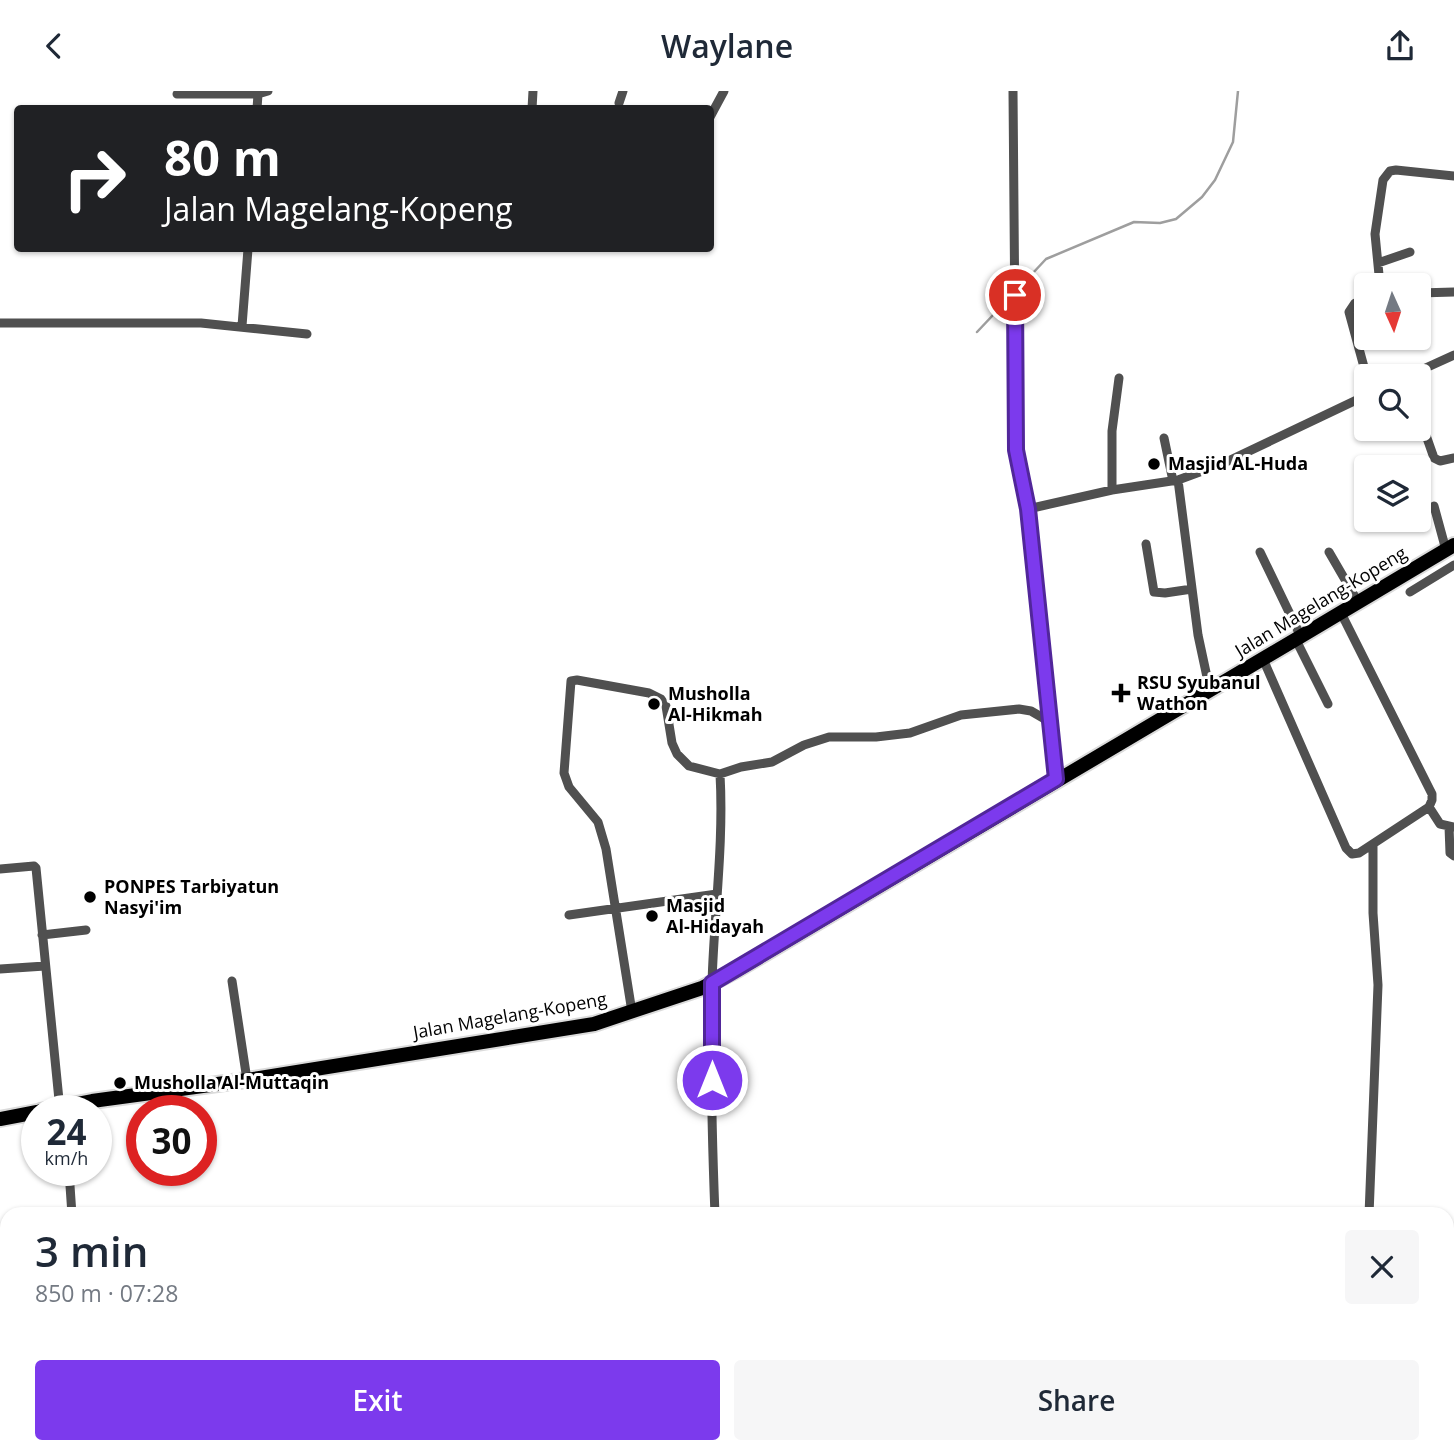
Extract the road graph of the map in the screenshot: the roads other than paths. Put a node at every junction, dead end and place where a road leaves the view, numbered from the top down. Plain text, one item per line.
1 (622, 91) edge
2 (724, 91) edge
3 (1013, 91) edge
4 (263, 92) edge
5 (177, 94) dead end
6 (619, 103) dead end
7 (714, 110) edge
8 (1454, 176) edge
9 (248, 252) edge
10 (1410, 252) dead end
11 (1378, 263) junction
12 (1379, 273) edge
13 (1454, 292) edge
14 (1432, 293) edge
15 (1354, 304) edge
16 (0, 323) edge
17 (242, 326) junction
18 (1354, 330) edge
19 (307, 334) dead end
20 (1454, 355) edge
21 (1431, 366) edge
22 (1119, 378) dead end
23 (1354, 401) edge
24 (1164, 438) dead end
25 (1428, 441) edge
26 (1454, 458) edge
27 (1175, 480) junction
28 (1112, 490) junction
29 (1434, 506) dead end
30 (1028, 509) junction
31 (1146, 544) dead end
32 (1450, 548) edge
33 (1260, 552) dead end
34 (1329, 552) dead end
35 (1454, 565) edge
36 (1192, 589) junction
37 (1410, 592) dead end
38 (1358, 602) junction
39 (1341, 613) junction
40 (1298, 638) junction
41 (1263, 659) junction
42 (1210, 691) junction
43 (1328, 704) dead end
44 (1051, 722) junction
45 (720, 774) junction
46 (1056, 779) junction
47 (1429, 807) junction
48 (1452, 827) edge
49 (1373, 844) junction
50 (1454, 856) edge
51 (0, 869) edge
52 (717, 894) junction
53 (615, 907) junction
54 (569, 915) dead end
55 (86, 930) dead end
56 (42, 935) junction
57 (45, 966) junction
58 (0, 969) edge
59 (232, 981) dead end
60 (712, 983) junction
61 (632, 1012) junction
62 (247, 1080) junction
63 (59, 1095) edge
64 (112, 1101) edge
65 (21, 1113) edge
66 (0, 1115) edge
67 (69, 1186) edge
68 (71, 1207) edge
69 (715, 1207) edge
70 (1369, 1207) edge

1 - 6 street
2 - 7 street
3 - 30 street
4 - 5 street
8 - 11 street
9 - 17 street
10 - 11 street
11 - 12 street
13 - 14 street
15 - 18 street
16 - 17 street
17 - 19 street
20 - 21 street
22 - 28 street
23 - 27 street
24 - 27 street
25 - 26 street
27 - 28 street
27 - 36 street
28 - 30 street
29 - 32 street
30 - 44 street
31 - 36 street
32 - 38 main road, Jalan Magelang-Kopeng
33 - 40 street
34 - 38 street
35 - 37 street
36 - 42 street
38 - 39 main road, Jalan Magelang-Kopeng
39 - 40 main road, Jalan Magelang-Kopeng
39 - 47 street
40 - 41 main road, Jalan Magelang-Kopeng
40 - 43 street
41 - 42 main road, Jalan Magelang-Kopeng
41 - 49 street
42 - 46 main road, Jalan Magelang-Kopeng
44 - 45 street
44 - 46 street
45 - 52 street
45 - 53 street
46 - 60 main road, Jalan Magelang-Kopeng
47 - 48 street
47 - 49 street
48 - 50 street
49 - 70 street
51 - 56 street
52 - 53 street
52 - 60 street
53 - 54 street
53 - 61 street
55 - 56 street
56 - 57 street
57 - 58 street
57 - 63 street
59 - 62 street
60 - 61 main road, Jalan Magelang-Kopeng
60 - 69 street
61 - 62 main road, Jalan Magelang-Kopeng
62 - 64 main road, Jalan Magelang-Kopeng
65 - 66 main road, Jalan Magelang-Kopeng
67 - 68 street

